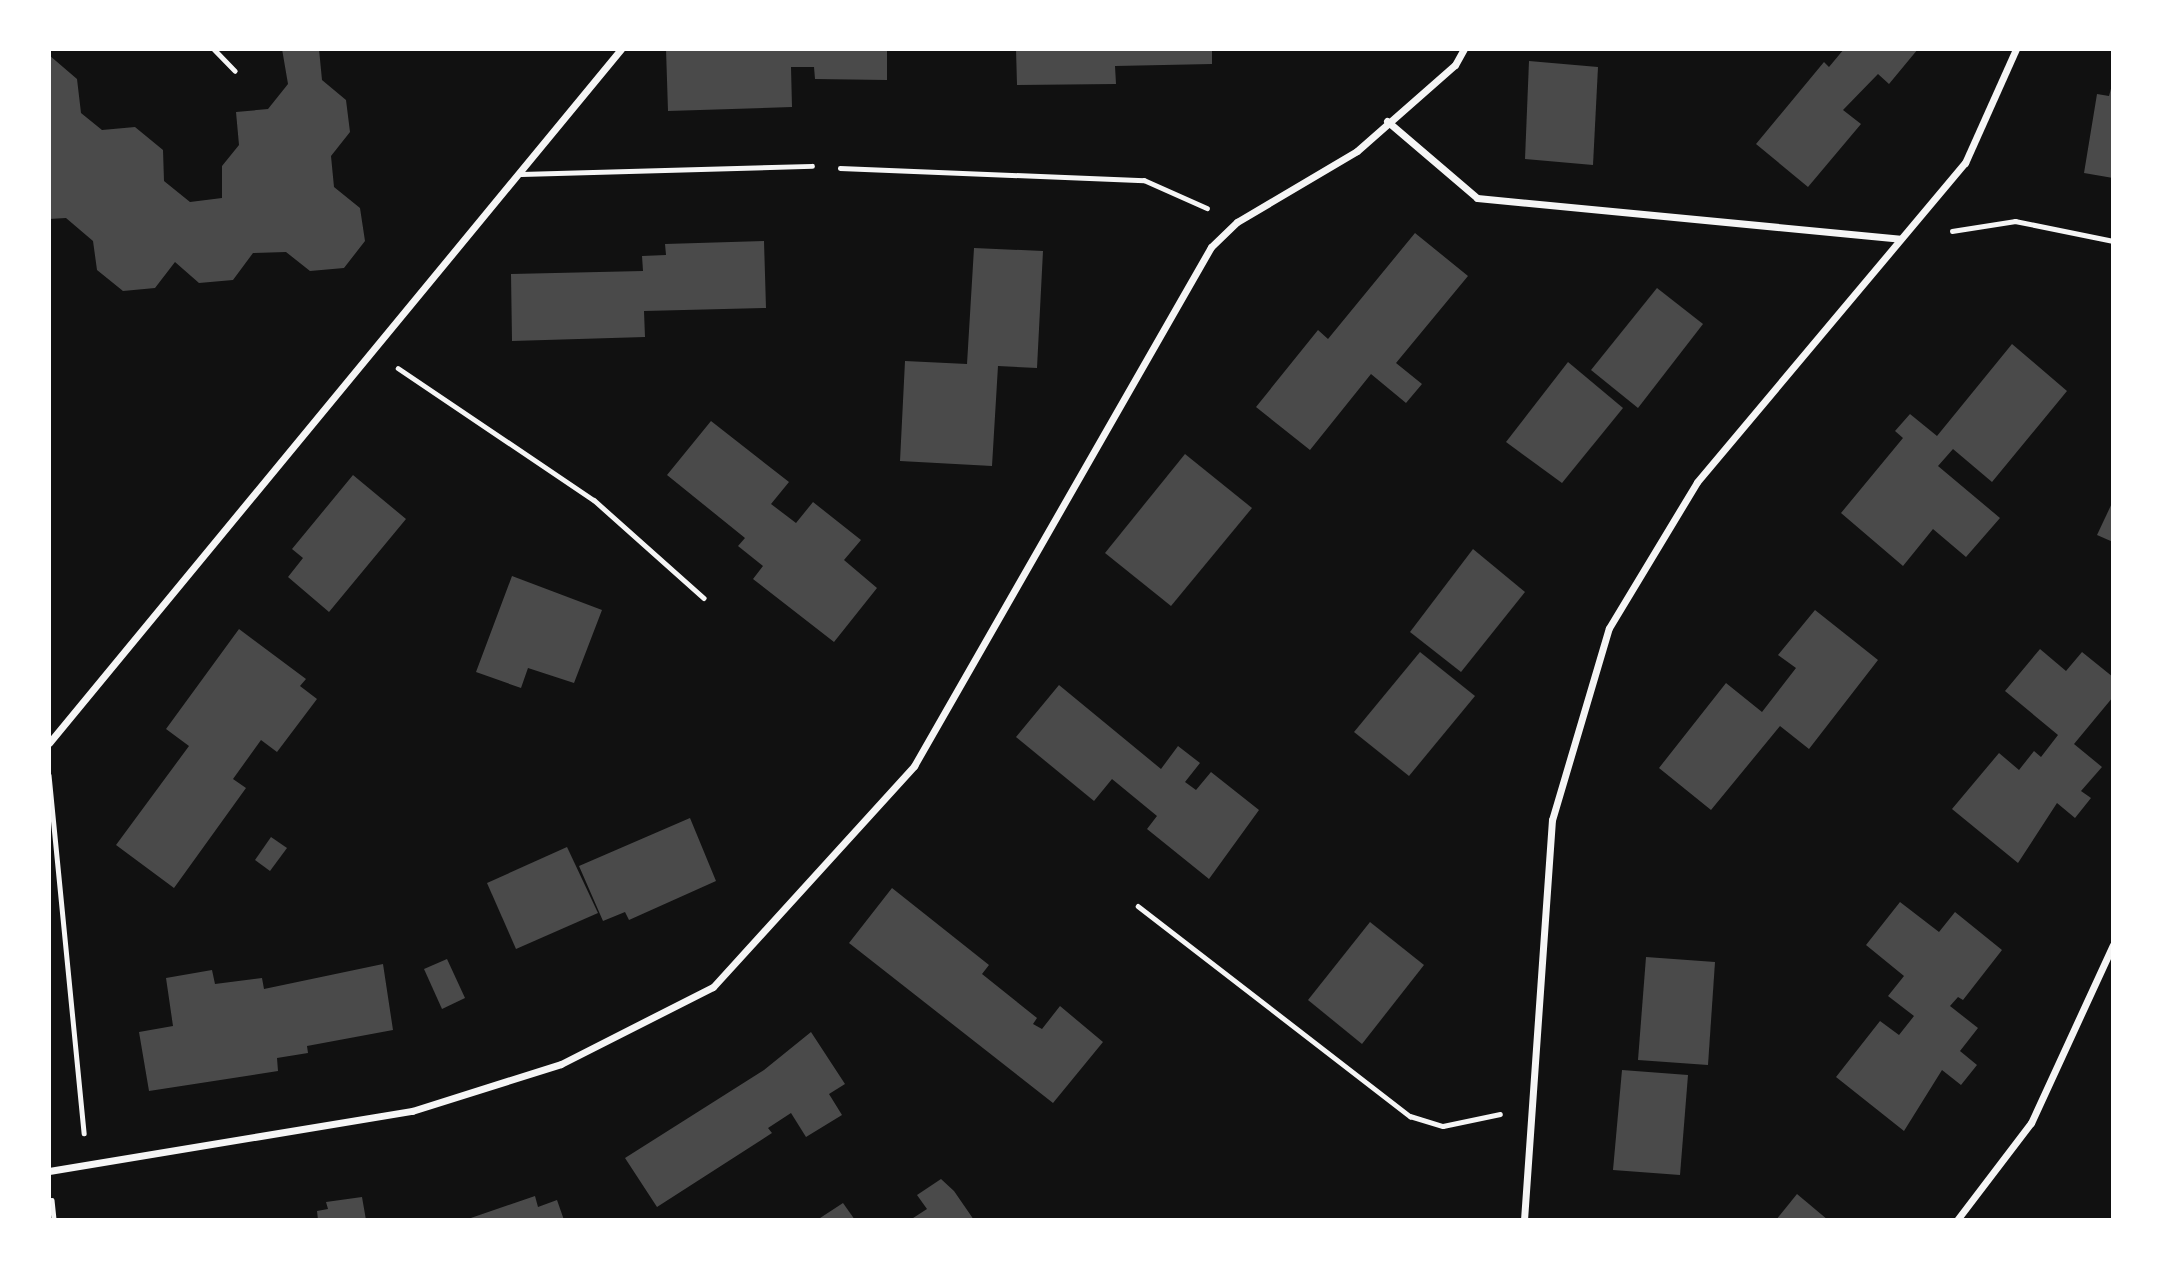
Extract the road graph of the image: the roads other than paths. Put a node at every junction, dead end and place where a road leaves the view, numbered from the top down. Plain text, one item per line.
1 (621, 49) edge
2 (1464, 49) edge
3 (2016, 49) edge
4 (1387, 121) junction
5 (812, 166) road end
6 (522, 174) junction
7 (1900, 239) junction
8 (49, 743) edge
9 (2113, 945) edge
10 (49, 1171) edge
11 (1524, 1220) edge
12 (1957, 1220) edge

1 - 6 street
2 - 4 street
3 - 7 street
4 - 7 street
4 - 10 street
5 - 6 lane
6 - 8 street
7 - 11 street
9 - 12 street

